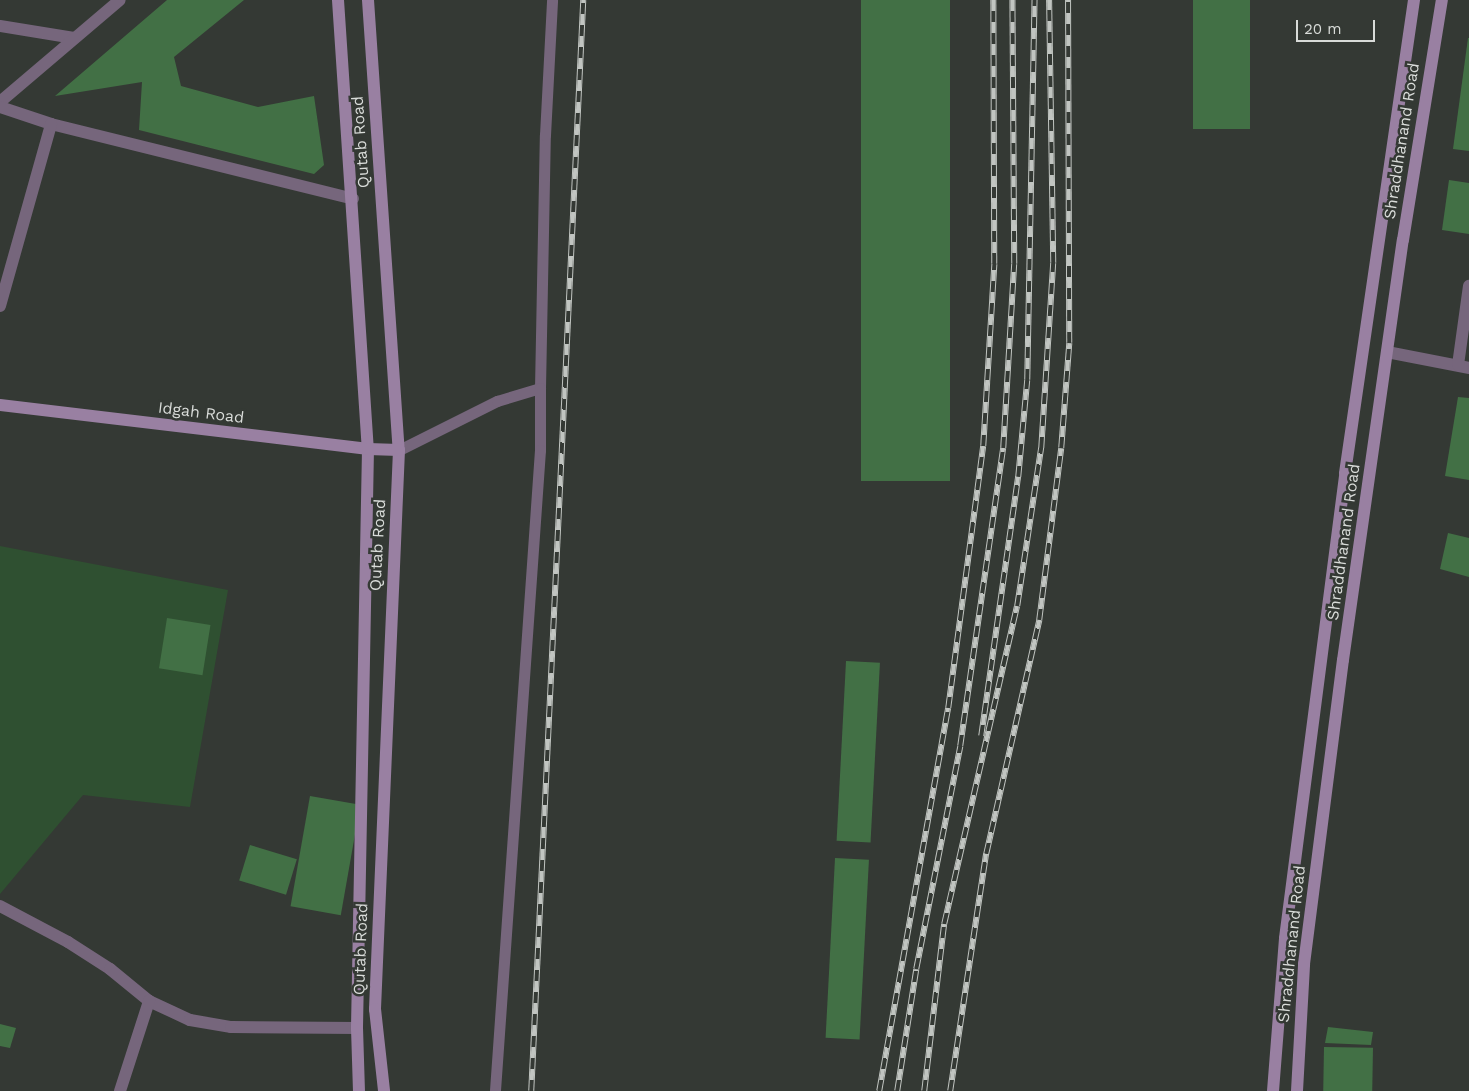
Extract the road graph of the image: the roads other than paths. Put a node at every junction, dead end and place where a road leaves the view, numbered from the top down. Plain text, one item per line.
1 (120, 0) edge
2 (338, 0) edge
3 (368, 0) edge
4 (552, 0) edge
5 (1414, 0) edge
6 (1442, 0) edge
7 (0, 26) edge
8 (74, 38) junction
9 (0, 102) edge
10 (0, 107) edge
11 (51, 124) junction
12 (353, 199) junction
13 (1469, 286) edge
14 (0, 306) edge
15 (1387, 352) junction
16 (1463, 366) edge
17 (540, 388) junction
18 (0, 405) edge
19 (368, 449) junction
20 (399, 450) junction
21 (0, 906) edge
22 (149, 1001) junction
23 (357, 1028) junction
24 (120, 1091) edge
25 (359, 1091) edge
26 (384, 1091) edge
27 (495, 1091) edge
28 (1273, 1091) edge
29 (1297, 1091) edge

1 - 8 street
2 - 12 street, Qutab Road
3 - 20 street, Qutab Road
4 - 17 lane
5 - 28 street, Shraddhanand Road
6 - 15 street, Shraddhanand Road
7 - 8 street
8 - 9 street
10 - 11 street
11 - 12 street
11 - 14 street
12 - 19 street, Qutab Road
13 - 16 street
15 - 16 street
15 - 29 street, Shraddhanand Road
17 - 20 lane
17 - 27 lane
18 - 19 street, Idgah Road
19 - 20 street, Idgah Road
19 - 23 street, Qutab Road
20 - 26 street, Qutab Road
21 - 22 street
22 - 23 street
22 - 24 street
23 - 25 street, Qutab Road

